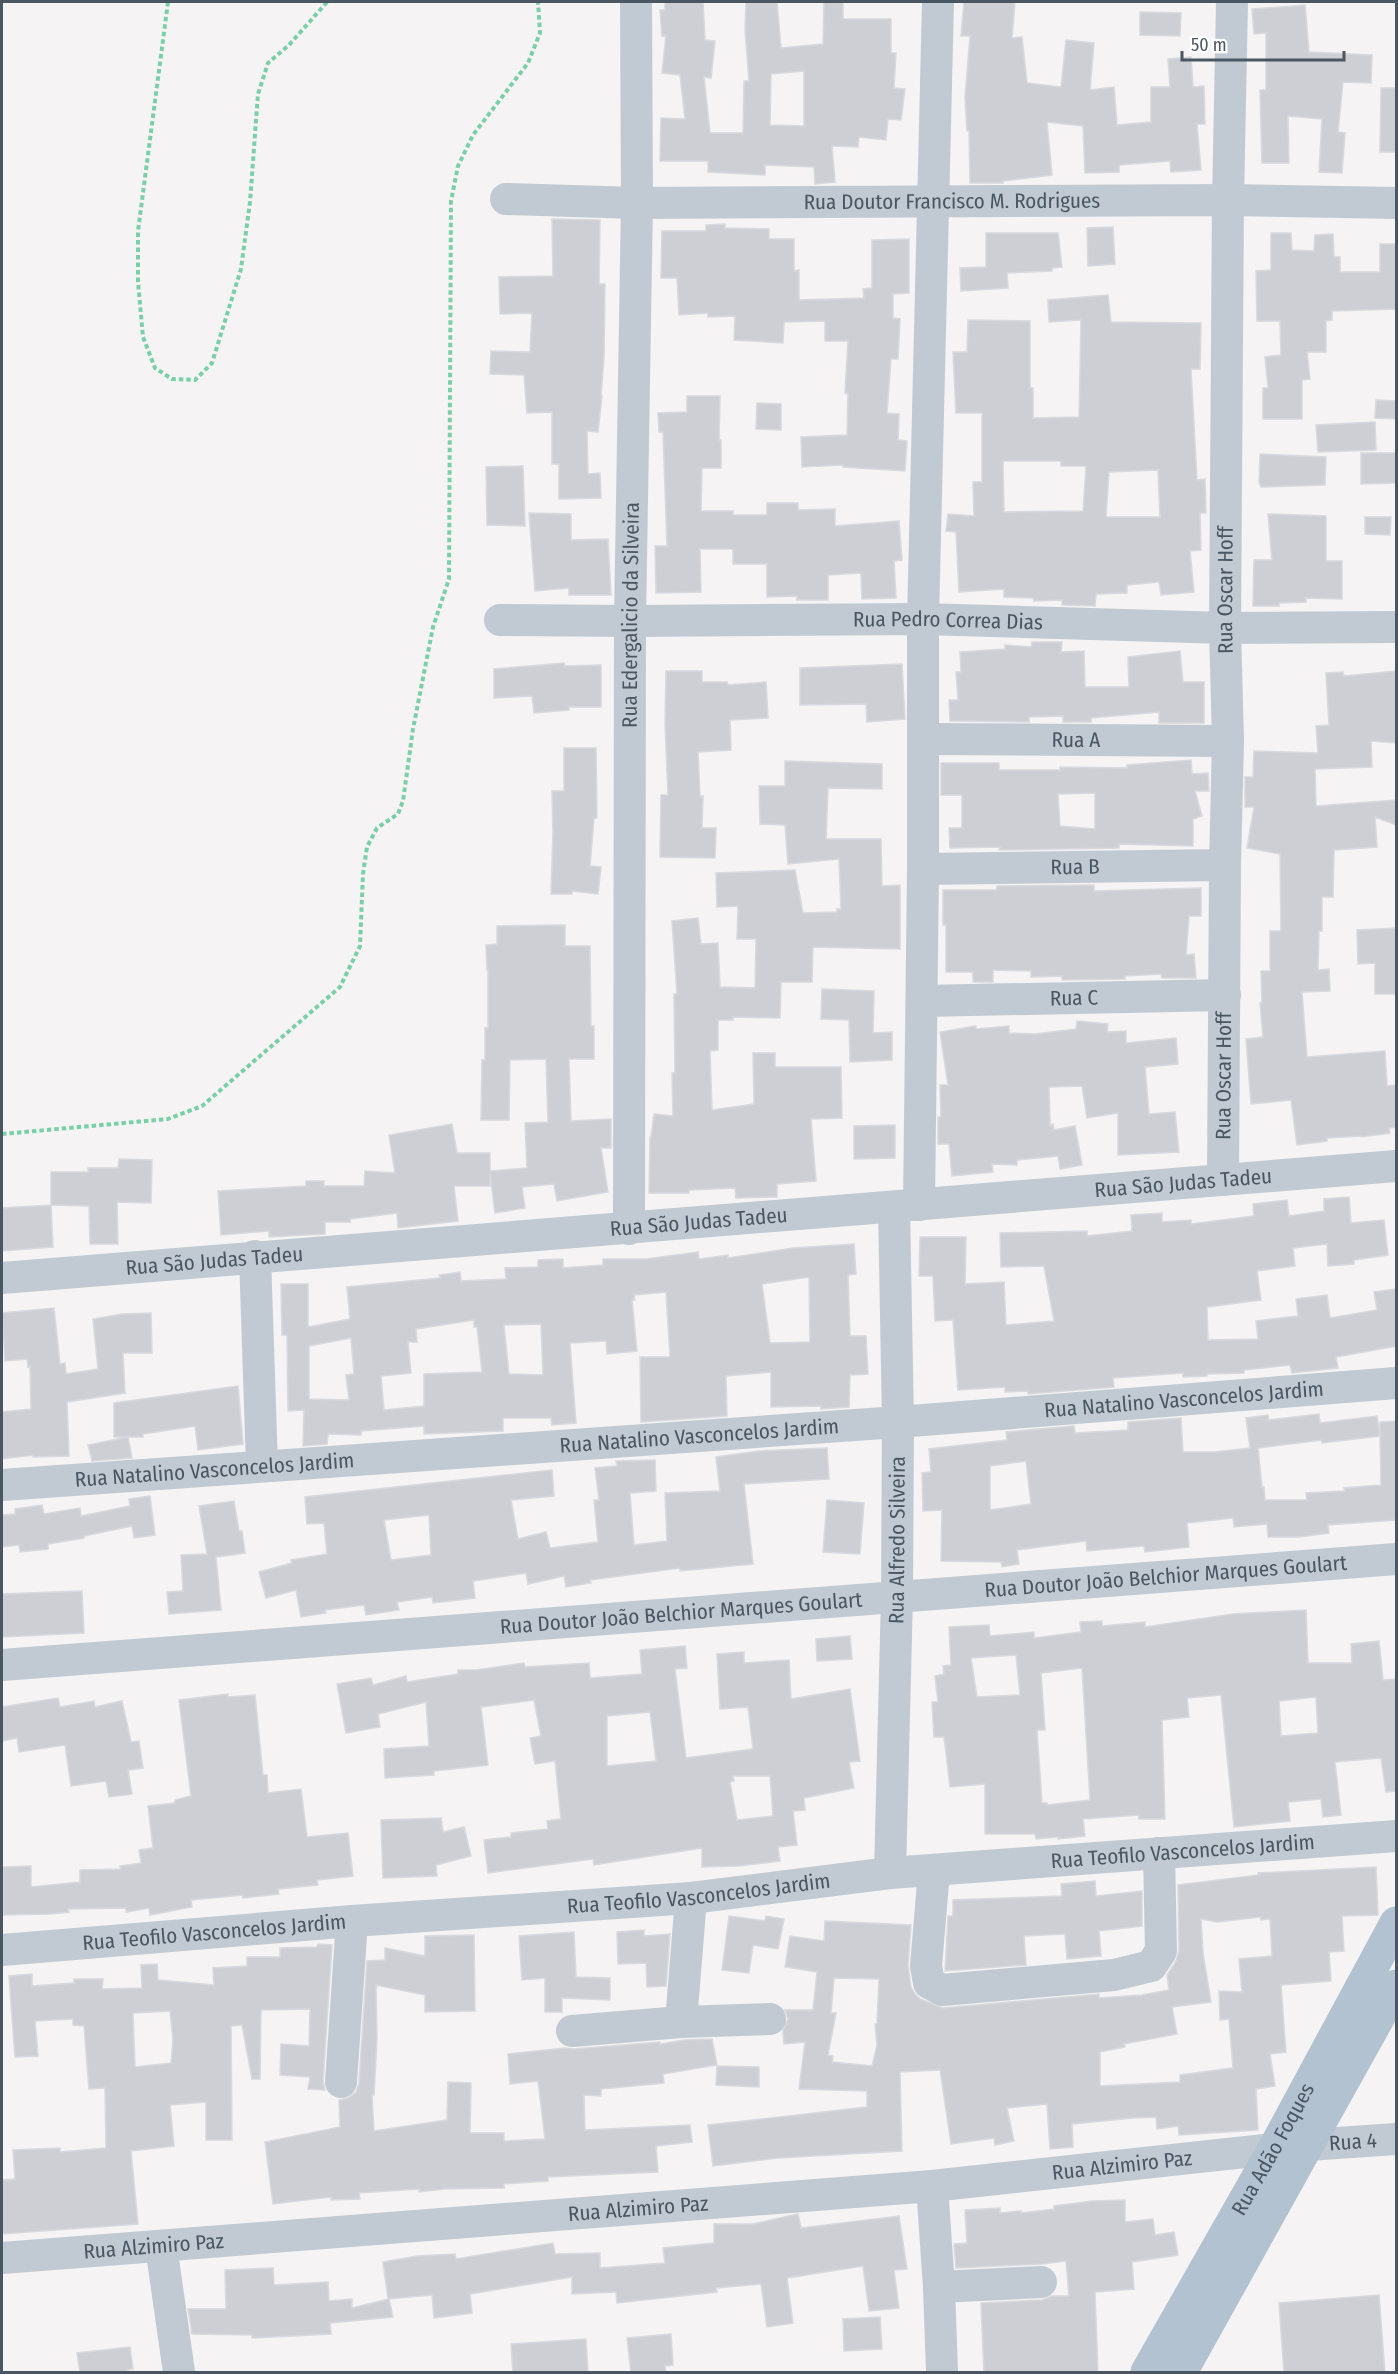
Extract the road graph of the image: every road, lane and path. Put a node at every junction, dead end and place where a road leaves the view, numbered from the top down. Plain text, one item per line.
1 (168, 2) edge
2 (327, 2) edge
3 (538, 2) edge
4 (636, 2) edge
5 (938, 2) edge
6 (1232, 2) edge
7 (506, 199) dead end
8 (1228, 200) junction
9 (933, 201) junction
10 (637, 203) junction
11 (1396, 203) edge
12 (923, 619) junction
13 (500, 620) dead end
14 (630, 621) junction
15 (1396, 627) edge
16 (1225, 628) junction
17 (923, 739) junction
18 (1228, 741) junction
19 (1225, 865) junction
20 (923, 869) junction
21 (1225, 995) junction
22 (922, 1001) junction
23 (2, 1134) edge
24 (1396, 1166) edge
25 (1223, 1180) junction
26 (907, 1206) junction
27 (628, 1229) junction
28 (255, 1256) junction
29 (2, 1278) edge
30 (1396, 1383) edge
31 (898, 1422) junction
32 (262, 1466) junction
33 (2, 1485) edge
34 (1396, 1559) edge
35 (897, 1596) junction
36 (2, 1665) edge
37 (1396, 1836) edge
38 (1159, 1853) junction
39 (934, 1870) junction
40 (890, 1873) junction
41 (691, 1898) junction
42 (352, 1921) junction
43 (1396, 1923) edge
44 (2, 1950) edge
45 (1396, 1986) edge
46 (770, 2019) dead end
47 (681, 2022) junction
48 (572, 2031) dead end
49 (341, 2082) dead end
50 (1396, 2139) edge
51 (1308, 2145) junction
52 (1274, 2149) junction
53 (932, 2186) junction
54 (161, 2246) junction
55 (2, 2258) edge
56 (1041, 2282) dead end
57 (939, 2288) junction
58 (179, 2373) edge
59 (942, 2373) edge
60 (1147, 2373) edge
61 (1181, 2373) edge

1 - 2 path
3 - 23 path
4 - 10 street, Rua Edergalicio da Silveira
5 - 9 street, Rua Alfredo Silveira
6 - 8 street, Rua Oscar Hoff
7 - 10 street, Rua Doutor Francisco M. Rodrigues
8 - 9 street, Rua Doutor Francisco M. Rodrigues
8 - 11 street, Rua Doutor Francisco M. Rodrigues
8 - 16 street, Rua Oscar Hoff
9 - 10 street, Rua Doutor Francisco M. Rodrigues
9 - 12 street, Rua Alfredo Silveira
10 - 14 street, Rua Edergalicio da Silveira
12 - 14 street, Rua Pedro Correa Dias
12 - 16 street, Rua Pedro Correa Dias
12 - 17 street, Rua Alfredo Silveira
13 - 14 street, Rua Pedro Correa Dias
14 - 27 street, Rua Edergalicio da Silveira
15 - 16 street, Rua Pedro Correa Dias
16 - 18 street, Rua Oscar Hoff
17 - 18 street, Rua A
17 - 20 street, Rua Alfredo Silveira
18 - 19 street, Rua Oscar Hoff
19 - 20 street, Rua B
19 - 21 street, Rua Oscar Hoff
20 - 22 street, Rua Alfredo Silveira
21 - 22 street, Rua C
21 - 25 street, Rua Oscar Hoff
22 - 26 street, Rua Alfredo Silveira
24 - 25 street, Rua São Judas Tadeu
25 - 26 street, Rua São Judas Tadeu
26 - 27 street, Rua São Judas Tadeu
26 - 31 street, Rua Alfredo Silveira
27 - 28 street, Rua São Judas Tadeu
28 - 29 street, Rua São Judas Tadeu
28 - 32 street
30 - 31 street, Rua Natalino Vasconcelos Jardim
31 - 32 street, Rua Natalino Vasconcelos Jardim
31 - 35 street, Rua Alfredo Silveira
32 - 33 street, Rua Natalino Vasconcelos Jardim
34 - 35 street, Rua Doutor João Belchior Marques Goulart
35 - 36 street, Rua Doutor João Belchior Marques Goulart
35 - 40 street, Rua Alfredo Silveira
37 - 38 street, Rua Teofilo Vasconcelos Jardim
38 - 39 street, Rua Teofilo Vasconcelos Jardim
38 - 39 street
39 - 40 street, Rua Teofilo Vasconcelos Jardim
40 - 41 street, Rua Teofilo Vasconcelos Jardim
41 - 42 street, Rua Teofilo Vasconcelos Jardim
41 - 47 street
42 - 44 street, Rua Teofilo Vasconcelos Jardim
42 - 49 street
43 - 52 main road, Rua Adão Foques
45 - 51 main road, Rua Adão Foques
46 - 47 street
47 - 48 street
50 - 51 street, Rua 4
51 - 61 main road, Rua Adão Foques
52 - 53 street, Rua Alzimiro Paz
52 - 60 main road, Rua Adão Foques
53 - 54 street, Rua Alzimiro Paz
53 - 57 street
54 - 55 street, Rua Alzimiro Paz
54 - 58 street
56 - 57 street
57 - 59 street

